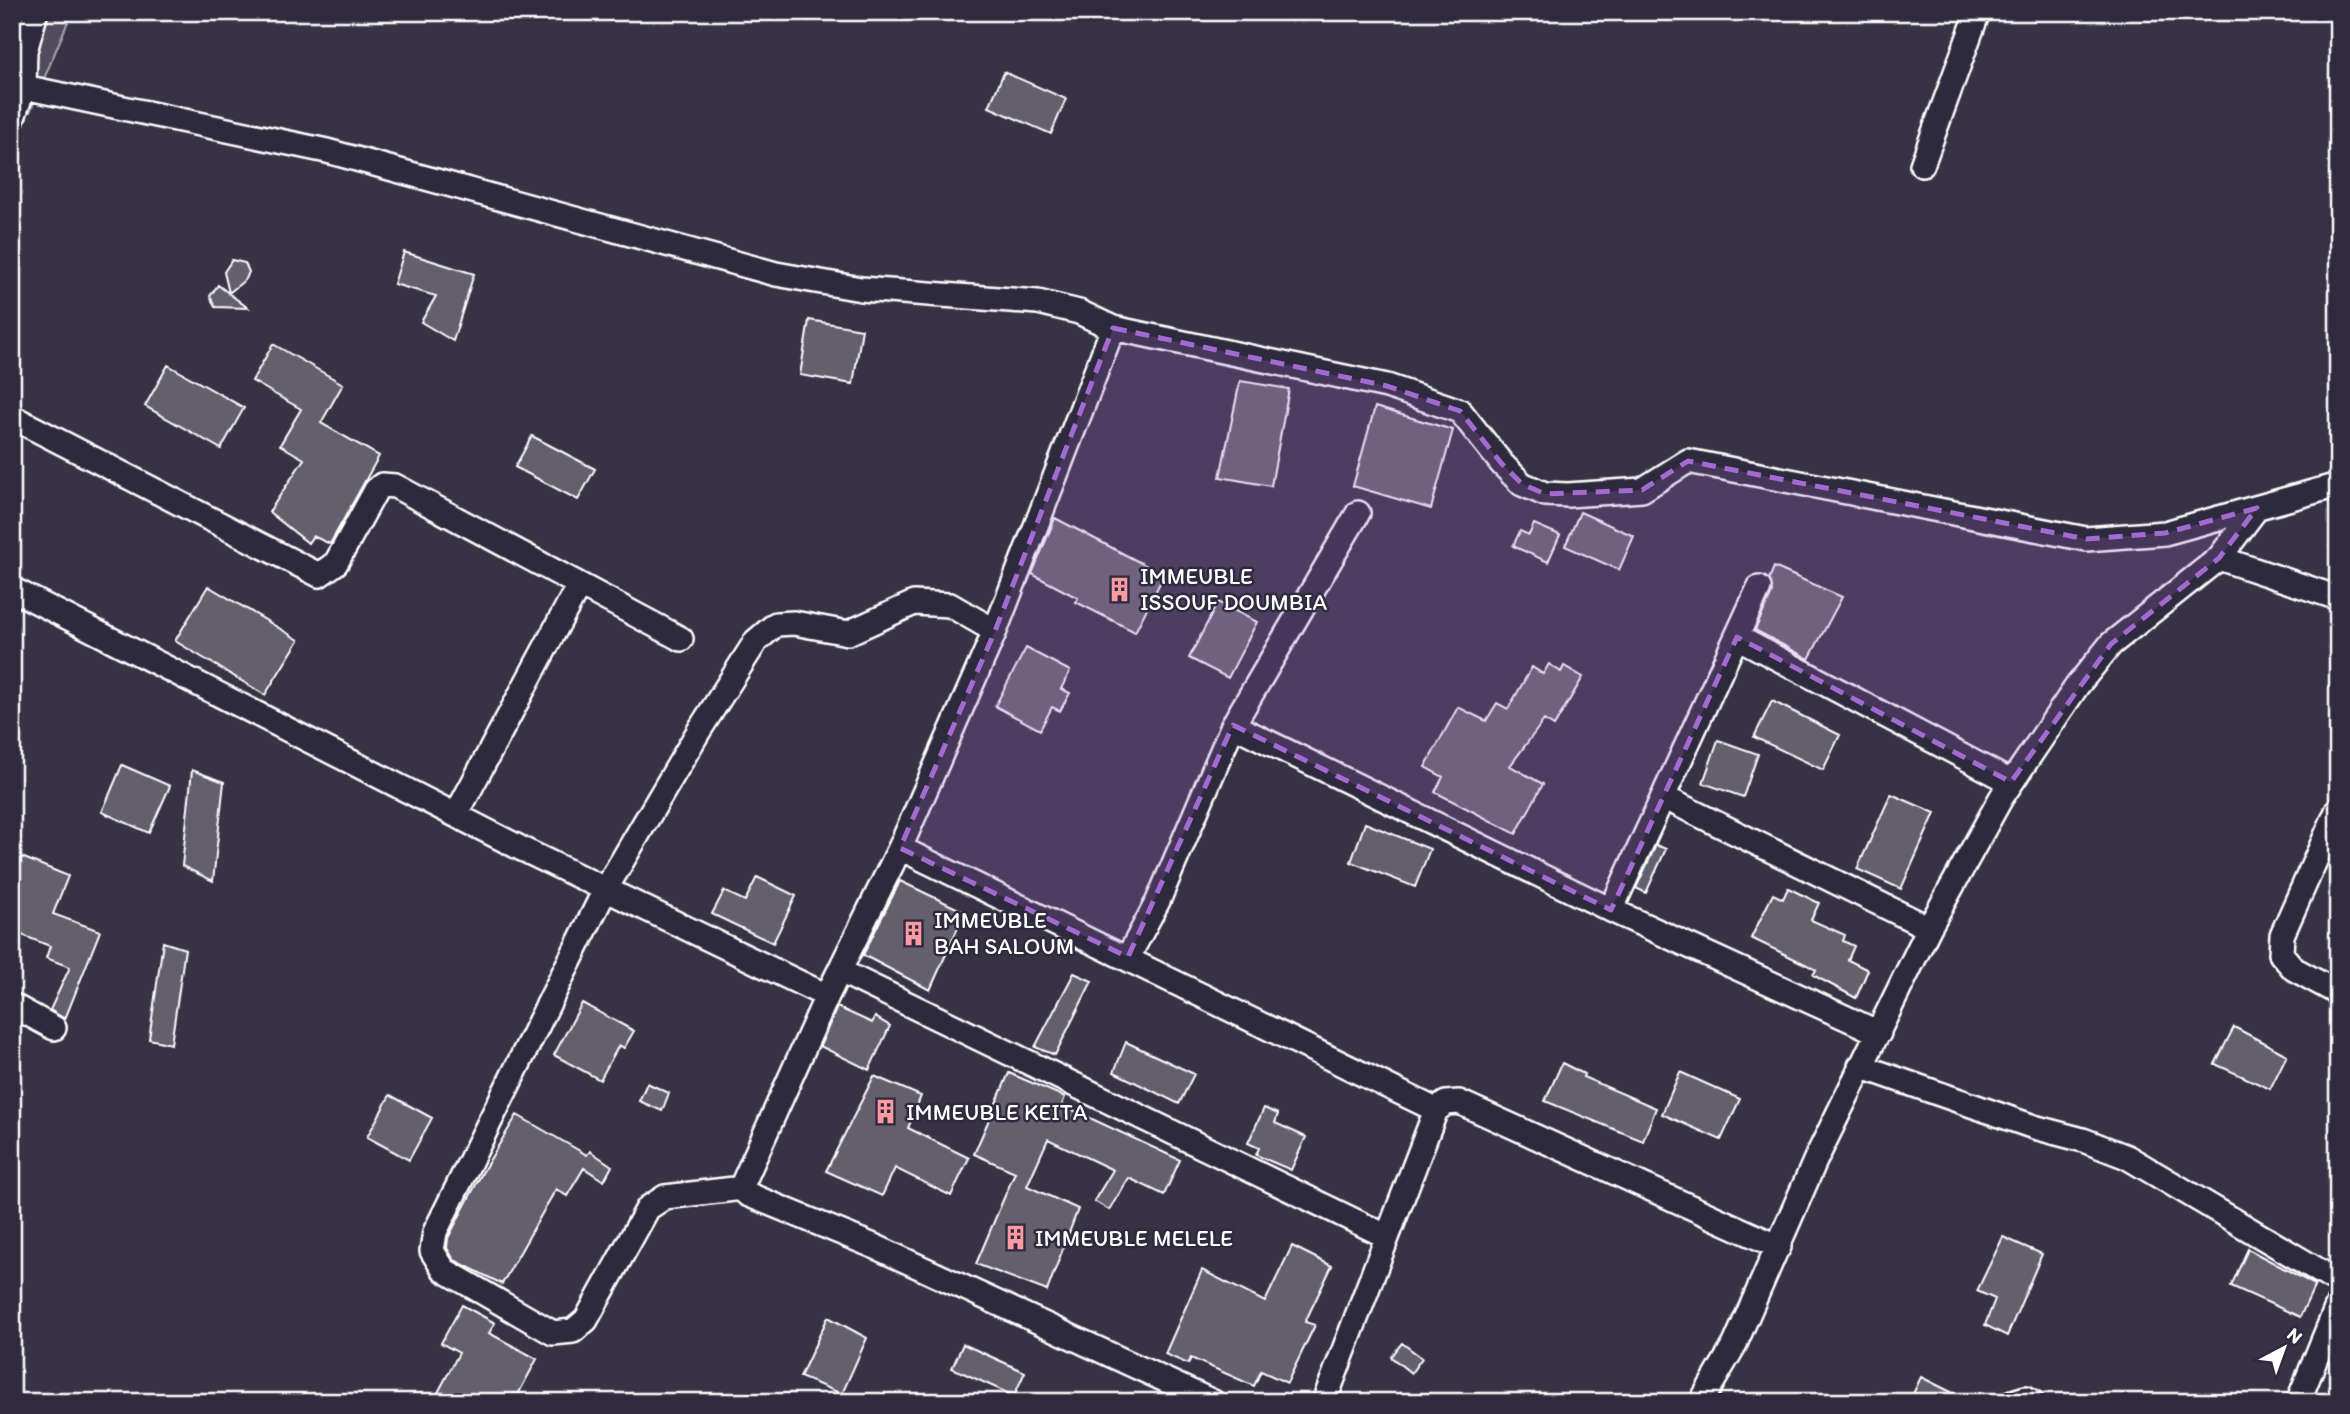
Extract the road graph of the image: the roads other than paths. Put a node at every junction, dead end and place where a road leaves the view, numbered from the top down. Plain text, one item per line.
1 (36, 12) edge
2 (1978, 12) edge
3 (24, 87) junction
4 (12, 120) edge
5 (1922, 165) dead end
6 (1113, 328) junction
7 (12, 417) edge
8 (2338, 485) edge
9 (2257, 508) junction
10 (1358, 513) dead end
11 (2219, 558) junction
12 (579, 585) junction
13 (1759, 588) dead end
14 (12, 589) edge
15 (2338, 598) edge
16 (995, 631) junction
17 (1737, 637) junction
18 (681, 639) dead end
19 (1233, 725) junction
20 (2011, 782) junction
21 (1663, 797) junction
22 (2338, 809) edge
23 (456, 815) junction
24 (900, 848) junction
25 (605, 890) junction
26 (1611, 910) junction
27 (1929, 928) junction
28 (1128, 957) junction
29 (840, 971) junction
30 (2338, 993) edge
31 (827, 996) junction
32 (12, 1005) edge
33 (54, 1028) dead end
34 (1879, 1034) junction
35 (1860, 1066) junction
36 (1436, 1110) junction
37 (743, 1188) junction
38 (1386, 1236) junction
39 (1779, 1247) junction
40 (2338, 1282) edge
41 (2338, 1304) edge
42 (1184, 1396) edge
43 (1213, 1402) edge
44 (1324, 1402) edge
45 (1701, 1402) edge
46 (2013, 1402) edge
47 (2032, 1402) edge
48 (2298, 1402) edge

1 - 3 street
2 - 5 street
3 - 4 street
3 - 6 street
6 - 9 street
6 - 16 street
7 - 12 street
8 - 9 street
9 - 11 street
10 - 19 street
11 - 15 street
11 - 20 street
12 - 18 street
12 - 23 street
13 - 17 street
14 - 23 street
16 - 24 street
16 - 25 street
17 - 20 street
17 - 21 street
19 - 26 street
19 - 28 street
20 - 27 street
21 - 26 street
21 - 27 street
22 - 30 street
23 - 25 street
24 - 28 street
24 - 29 street
25 - 31 street
25 - 37 street
26 - 34 street
27 - 34 street
28 - 36 street
29 - 31 street
29 - 38 street
31 - 37 street
32 - 33 street
34 - 35 street
35 - 39 street
35 - 40 street
36 - 38 street
36 - 39 street
37 - 42 street
38 - 44 street
39 - 45 street
41 - 48 street
42 - 43 street
46 - 47 street

